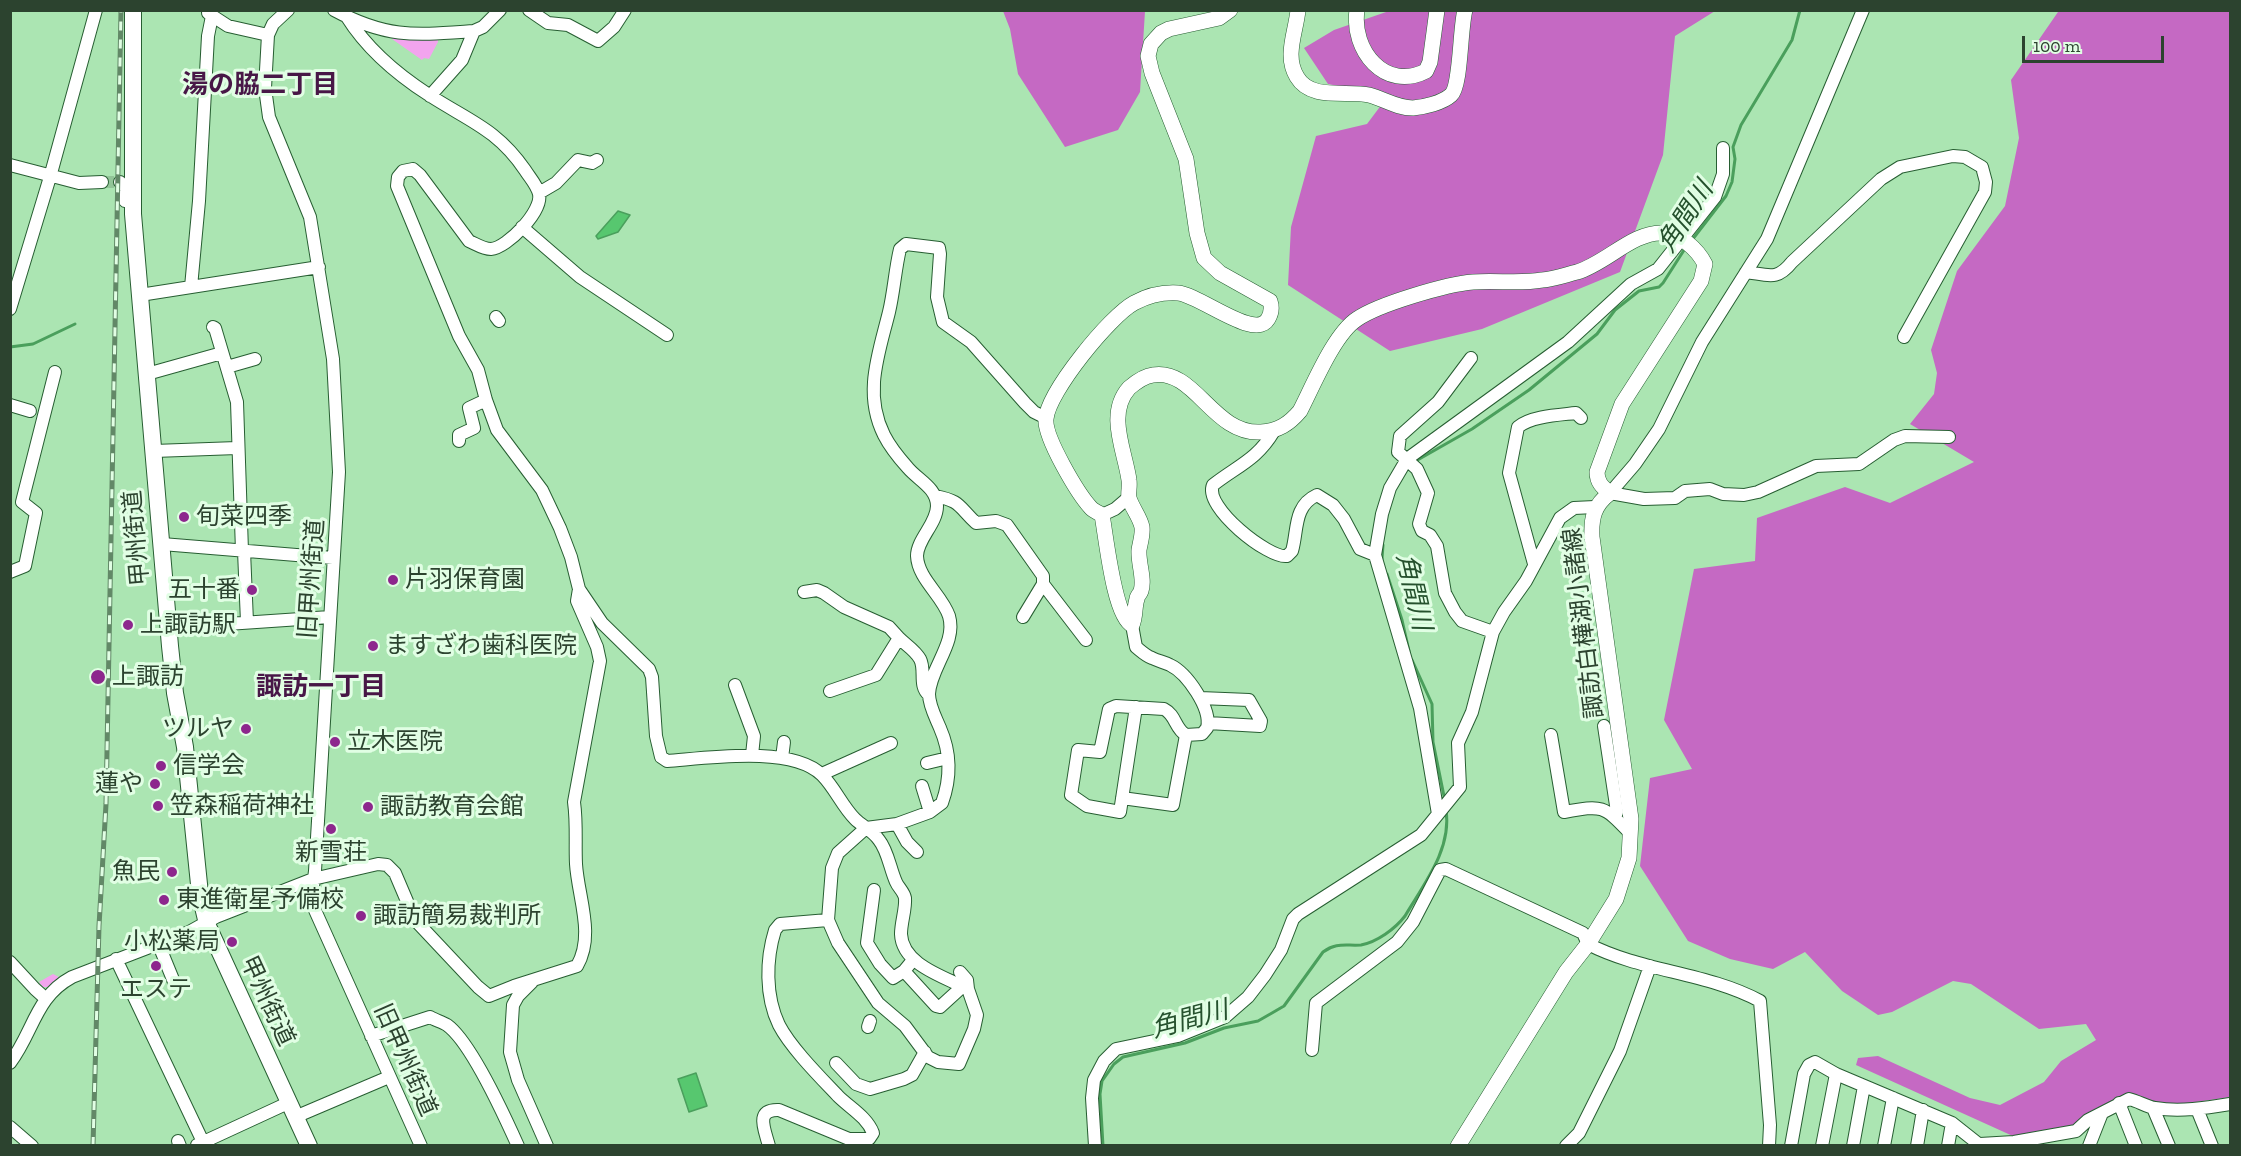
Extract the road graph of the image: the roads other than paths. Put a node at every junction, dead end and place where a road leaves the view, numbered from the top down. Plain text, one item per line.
1 (96, 10) edge
2 (133, 10) edge
3 (288, 10) edge
4 (334, 10) edge
5 (500, 10) edge
6 (529, 10) edge
7 (625, 10) edge
8 (1230, 10) edge
9 (1298, 10) edge
10 (1357, 10) edge
11 (1437, 10) edge
12 (1465, 10) edge
13 (1863, 10) edge
14 (209, 13) edge
15 (347, 17) junction
16 (474, 31) junction
17 (268, 35) junction
18 (430, 96) junction
19 (1722, 148) dead end
20 (597, 160) dead end
21 (10, 165) edge
22 (50, 177) junction
23 (102, 182) tunnel mouth
24 (120, 182) dead end
25 (539, 193) junction
26 (133, 213) junction
27 (522, 227) junction
28 (1681, 239) junction
29 (319, 267) junction
30 (1746, 272) junction
31 (191, 287) junction
32 (140, 295) junction
33 (10, 309) edge
34 (213, 327) dead end
35 (667, 335) dead end
36 (1904, 337) dead end
37 (222, 352) junction
38 (1471, 358) dead end
39 (255, 359) dead end
40 (227, 367) junction
41 (55, 372) dead end
42 (147, 374) junction
43 (486, 400) junction
44 (10, 405) edge
45 (30, 411) dead end
46 (1046, 418) junction
47 (1581, 418) dead end
48 (1274, 431) junction
49 (1949, 437) dead end
50 (459, 441) dead end
51 (237, 448) junction
52 (153, 451) junction
53 (1410, 462) junction
54 (1610, 493) junction
55 (935, 496) junction
56 (1129, 497) junction
57 (1596, 507) junction
58 (1102, 515) junction
59 (162, 544) junction
60 (243, 551) junction
61 (1375, 555) junction
62 (333, 558) junction
63 (1534, 564) junction
64 (10, 572) edge
65 (1043, 584) junction
66 (579, 590) junction
67 (804, 592) dead end
68 (330, 617) junction
69 (1023, 617) dead end
70 (247, 622) junction
71 (1132, 625) junction
72 (168, 628) junction
73 (1493, 632) junction
74 (899, 638) junction
75 (1086, 640) dead end
76 (735, 685) dead end
77 (830, 691) dead end
78 (929, 694) junction
79 (1200, 698) junction
80 (1136, 708) junction
81 (1209, 723) junction
82 (1604, 726) dead end
83 (1186, 735) junction
84 (1551, 735) dead end
85 (784, 742) dead end
86 (891, 743) dead end
87 (752, 756) junction
88 (782, 758) junction
89 (948, 758) junction
90 (927, 763) dead end
91 (822, 774) junction
92 (922, 786) dead end
93 (1122, 798) junction
94 (930, 812) junction
95 (1439, 812) junction
96 (1615, 817) junction
97 (897, 824) junction
98 (866, 828) junction
99 (1630, 833) junction
100 (917, 852) dead end
101 (838, 853) junction
102 (826, 859) dead end
103 (313, 879) junction
104 (874, 890) dead end
105 (828, 920) junction
106 (207, 924) junction
107 (158, 944) junction
108 (1588, 944) junction
109 (116, 959) junction
110 (913, 960) junction
111 (10, 962) edge
112 (1650, 966) junction
113 (904, 971) junction
114 (960, 972) dead end
115 (533, 981) junction
116 (174, 982) dead end
117 (965, 988) junction
118 (45, 998) junction
119 (371, 1036) junction
120 (1312, 1050) dead end
121 (925, 1052) junction
122 (10, 1063) edge
123 (836, 1063) dead end
124 (1836, 1074) junction
125 (389, 1077) junction
126 (1864, 1086) junction
127 (1893, 1098) junction
128 (2119, 1103) junction
129 (2229, 1107) edge
130 (2153, 1108) junction
131 (2197, 1109) junction
132 (292, 1110) junction
133 (1923, 1110) junction
134 (2102, 1113) junction
135 (1952, 1124) junction
136 (10, 1127) edge
137 (2096, 1129) junction
138 (205, 1143) edge
139 (2015, 1144) edge
140 (1980, 1145) edge
141 (32, 1146) edge
142 (309, 1146) edge
143 (421, 1146) edge
144 (518, 1146) edge
145 (546, 1146) edge
146 (769, 1146) edge
147 (1095, 1146) edge
148 (1458, 1146) edge
149 (1566, 1146) edge
150 (1769, 1146) edge
151 (1791, 1146) edge
152 (1822, 1146) edge
153 (1852, 1146) edge
154 (1884, 1146) edge
155 (1917, 1146) edge
156 (1948, 1146) edge
157 (2089, 1146) edge
158 (2102, 1146) edge
159 (2136, 1146) edge
160 (2169, 1146) edge
161 (2212, 1146) edge

1 - 22 street
2 - 26 highway, 甲州街道
3 - 17 street
4 - 15 street
5 - 16 street
6 - 7 street
8 - 46 main road
9 - 12 main road
10 - 11 main road
13 - 30 street
14 - 17 street
14 - 31 street
15 - 16 street
15 - 18 street
16 - 18 street
17 - 29 street, 旧甲州街道
18 - 25 street
19 - 28 street
20 - 25 street
21 - 22 street
22 - 23 street
22 - 33 street
24 - 26 street
25 - 27 street
26 - 32 highway, 甲州街道
27 - 35 street
27 - 43 street
28 - 48 main road
28 - 53 street
28 - 54 main road
29 - 31 street
29 - 62 street, 旧甲州街道
30 - 36 street
30 - 54 street
31 - 32 street
32 - 42 highway, 甲州街道
34 - 37 street
37 - 40 street
37 - 42 street
38 - 53 street
39 - 40 street
40 - 51 street
41 - 64 street
42 - 52 highway, 甲州街道
43 - 50 street
43 - 66 street
44 - 45 street
46 - 55 street
46 - 58 main road
47 - 63 street
48 - 56 main road
48 - 61 street
49 - 54 street
51 - 52 street
51 - 60 street
52 - 59 highway, 甲州街道
53 - 61 street
53 - 73 street
54 - 57 main road, 諏訪白樺湖小諸線
55 - 65 street
55 - 78 street
56 - 58 street
56 - 71 main road
57 - 63 street
57 - 99 main road, 諏訪白樺湖小諸線
58 - 71 main road
59 - 60 street
59 - 72 highway, 甲州街道
60 - 62 street
60 - 70 street
61 - 95 street
62 - 68 street, 旧甲州街道
63 - 73 street
65 - 69 street
65 - 75 street
66 - 87 street
66 - 115 street
67 - 74 street
68 - 70 street
68 - 103 street, 旧甲州街道
70 - 72 street
71 - 79 street
72 - 106 highway, 甲州街道
73 - 95 street
74 - 77 street
74 - 78 street
76 - 87 street
78 - 89 street
79 - 81 street
79 - 81 street
80 - 83 street
80 - 93 street
80 - 93 street
81 - 83 street
82 - 96 street
83 - 93 street
84 - 96 street
85 - 88 street
86 - 91 street
87 - 88 street
88 - 91 street
89 - 90 street
89 - 94 street
91 - 98 street
92 - 94 street
94 - 97 street
95 - 147 street
96 - 99 street
97 - 98 street
97 - 100 street
98 - 101 street
98 - 110 street
99 - 108 main road, 諏訪白樺湖小諸線
101 - 102 street
101 - 105 street
103 - 106 street
103 - 115 street
103 - 119 street, 旧甲州街道
104 - 113 street
105 - 121 street
105 - 146 street
106 - 107 street
106 - 132 highway, 甲州街道
107 - 109 street
107 - 116 street
108 - 112 street
108 - 120 street
108 - 148 main road, 諏訪白樺湖小諸線
109 - 118 street
109 - 138 street
110 - 113 street
110 - 117 street
111 - 118 street
112 - 149 street
112 - 150 street
113 - 117 street
114 - 117 street
115 - 145 street
117 - 121 street
118 - 122 street
119 - 125 street, 旧甲州街道
119 - 144 street
121 - 123 street
124 - 126 street
124 - 151 street
124 - 152 street
125 - 132 street
125 - 143 street, 旧甲州街道
126 - 127 street
126 - 153 street
127 - 133 street
127 - 154 street
128 - 130 street
128 - 134 street
128 - 159 street
129 - 131 street
130 - 131 street
130 - 160 street
131 - 161 street
132 - 138 street
132 - 142 highway, 甲州街道
133 - 135 street
133 - 155 street
134 - 137 street
134 - 139 street
135 - 140 street
135 - 156 street
136 - 141 street
137 - 157 street
137 - 158 street
139 - 140 street

